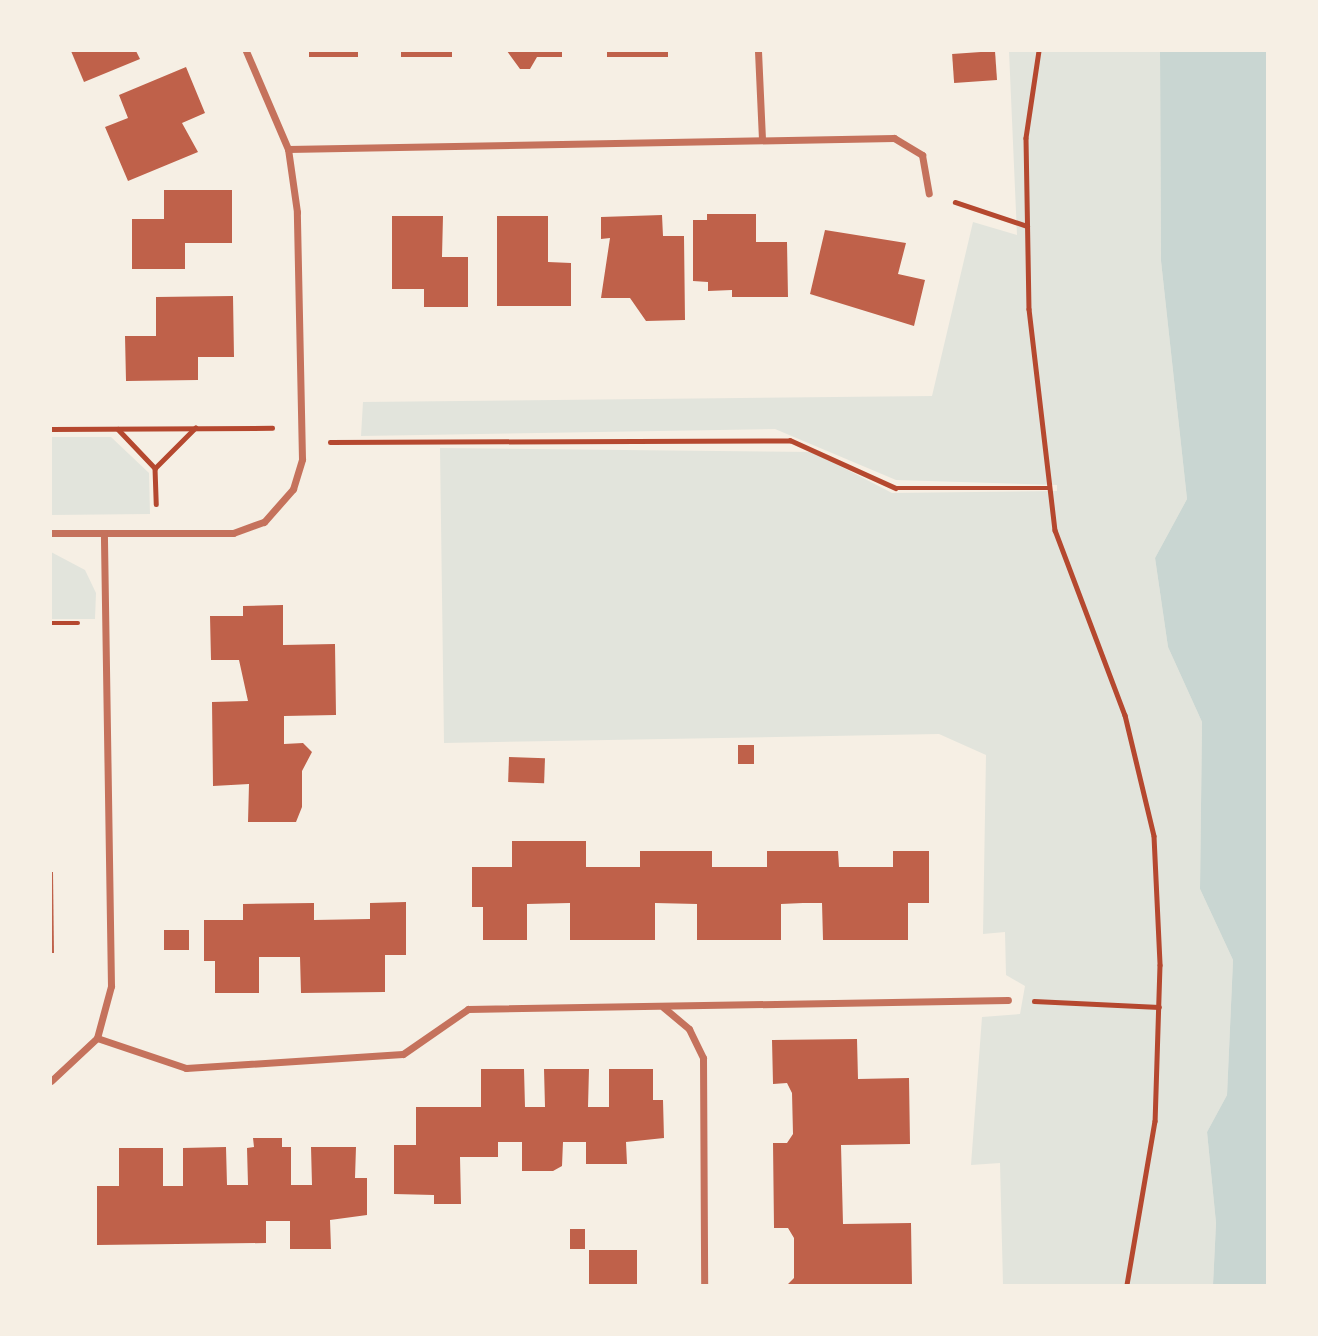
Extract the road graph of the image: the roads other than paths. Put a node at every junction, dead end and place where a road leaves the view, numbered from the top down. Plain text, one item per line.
1 (246, 51) edge
2 (758, 51) edge
3 (762, 138) junction
4 (288, 149) junction
5 (929, 193) road end
6 (51, 533) edge
7 (104, 533) junction
8 (1008, 1000) road end
9 (662, 1007) junction
10 (97, 1038) junction
11 (51, 1082) edge
12 (704, 1285) edge

1 - 4 street
2 - 3 street
3 - 4 street
3 - 5 street
4 - 7 street
6 - 7 street
7 - 10 street
8 - 9 street
9 - 10 street
9 - 12 street
10 - 11 street

